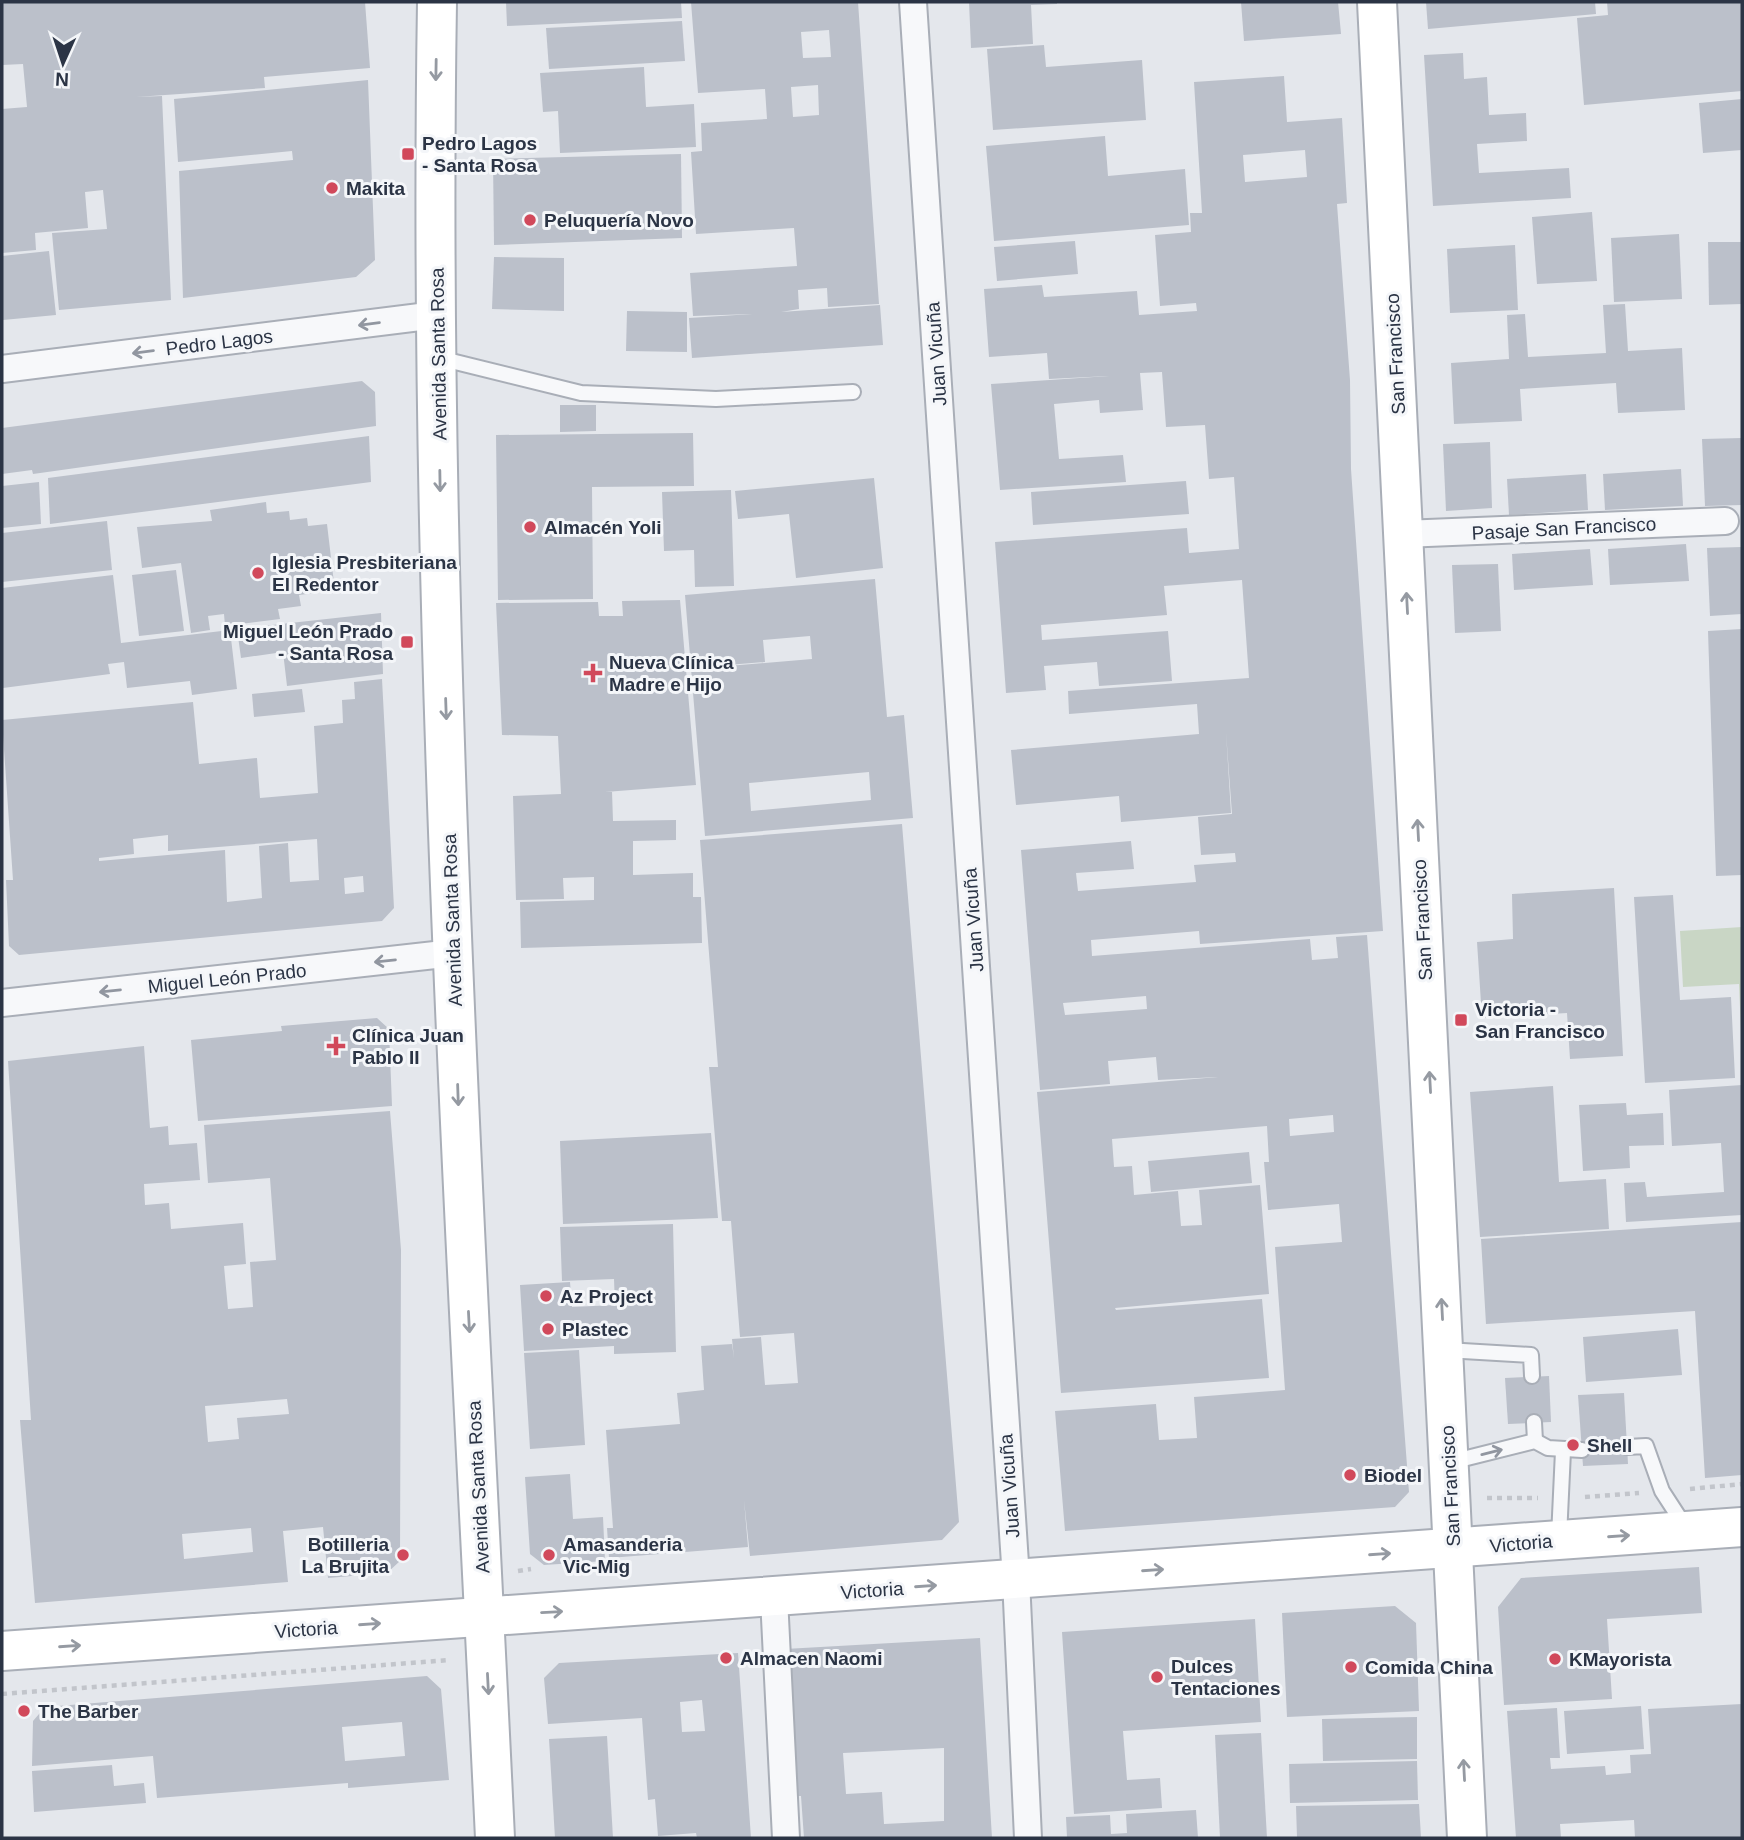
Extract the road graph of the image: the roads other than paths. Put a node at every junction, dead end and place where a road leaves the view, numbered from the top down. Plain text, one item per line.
1 (437, 2) edge
2 (913, 2) edge
3 (1377, 2) edge
4 (436, 315) junction
5 (437, 358) junction
6 (2, 369) edge
7 (853, 391) dead end
8 (1725, 520) dead end
9 (1404, 534) junction
10 (453, 953) junction
11 (2, 1003) edge
12 (1444, 1350) junction
13 (1532, 1376) dead end
14 (1534, 1422) dead end
15 (1535, 1441) junction
16 (1627, 1447) dead end
17 (1582, 1450) dead end
18 (1563, 1451) junction
19 (1449, 1463) junction
20 (1742, 1527) edge
21 (1687, 1531) junction
22 (1559, 1541) junction
23 (1453, 1549) junction
24 (1016, 1579) junction
25 (774, 1598) junction
26 (484, 1616) junction
27 (2, 1651) edge
28 (495, 1838) edge
29 (786, 1838) edge
30 (1028, 1838) edge
31 (1467, 1838) edge

1 -> 4 main road, Avenida Santa Rosa
2 - 24 street, Juan Vicuña
3 - 9 main road, San Francisco
4 - 5 main road, Avenida Santa Rosa
4 -> 6 street, Pedro Lagos
5 - 7 lane
5 -> 10 main road, Avenida Santa Rosa
8 - 9 street, Pasaje San Francisco
12 -> 9 main road, San Francisco
10 -> 11 street, Miguel León Prado
10 -> 26 main road, Avenida Santa Rosa
12 - 13 lane
12 - 19 main road, San Francisco
14 - 15 lane
15 - 18 lane
19 -> 15 lane
16 - 21 lane
17 - 18 lane
18 - 22 lane
19 - 23 main road, San Francisco
20 - 21 main road, Victoria
22 -> 21 main road, Victoria
22 - 23 main road, Victoria
24 -> 23 main road, Victoria
31 -> 23 main road, San Francisco
25 -> 24 main road, Victoria
24 - 30 street, Juan Vicuña
26 -> 25 main road, Victoria
25 - 29 street
27 -> 26 main road, Victoria
26 -> 28 main road, Avenida Santa Rosa

